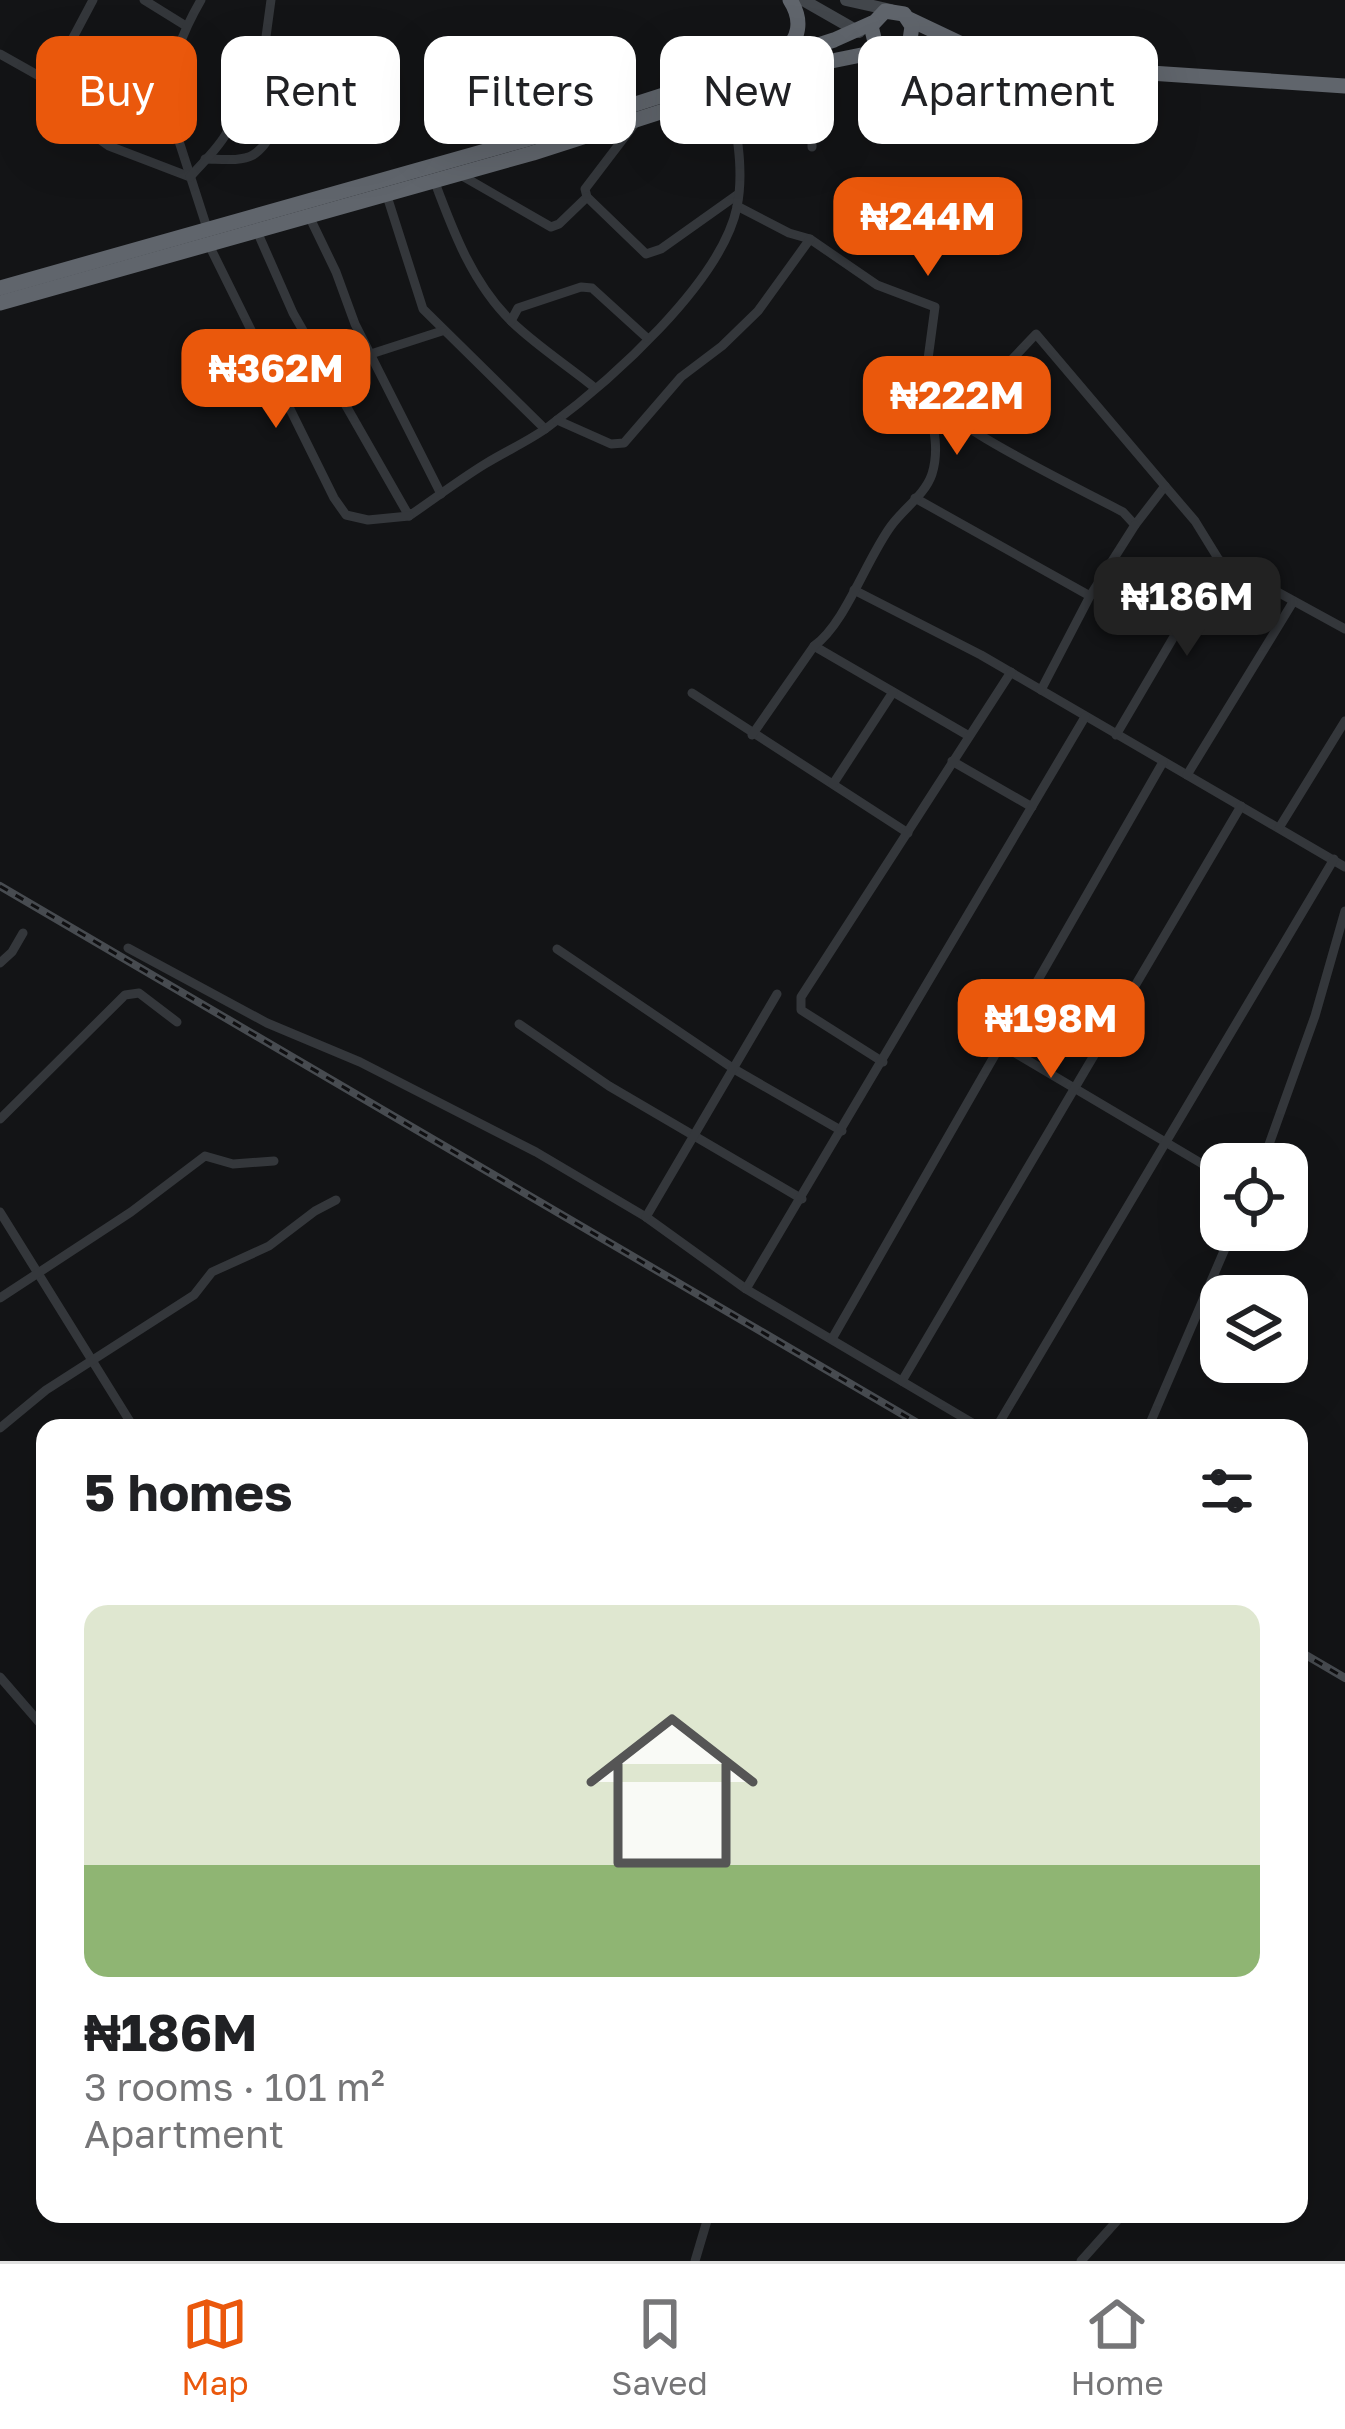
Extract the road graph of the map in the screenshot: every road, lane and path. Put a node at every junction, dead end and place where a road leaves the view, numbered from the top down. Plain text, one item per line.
1 (93, 0) edge
2 (144, 0) edge
3 (201, 0) edge
4 (271, 0) edge
5 (790, 0) edge
6 (803, 0) edge
7 (846, 0) edge
8 (892, 10) junction
9 (909, 19) junction
10 (186, 26) junction
11 (73, 36) edge
12 (268, 36) edge
13 (795, 36) edge
14 (872, 36) edge
15 (878, 36) edge
16 (910, 36) edge
17 (945, 36) edge
18 (0, 54) edge
19 (1158, 73) edge
20 (36, 74) edge
21 (1345, 86) edge
22 (660, 96) edge
23 (660, 111) edge
24 (640, 118) junction
25 (221, 139) edge
26 (106, 144) edge
27 (264, 144) edge
28 (737, 144) edge
29 (205, 160) junction
30 (459, 174) junction
31 (190, 177) junction
32 (434, 180) junction
33 (386, 193) junction
34 (587, 197) junction
35 (738, 200) junction
36 (308, 214) junction
37 (256, 229) junction
38 (208, 236) junction
39 (810, 239) junction
40 (0, 287) edge
41 (0, 303) edge
42 (511, 321) junction
43 (442, 331) junction
44 (647, 338) junction
45 (372, 353) junction
46 (325, 369) junction
47 (278, 384) junction
48 (595, 388) junction
49 (927, 399) junction
50 (556, 420) junction
51 (963, 422) junction
52 (545, 429) junction
53 (1165, 486) junction
54 (441, 494) junction
55 (915, 498) junction
56 (409, 516) junction
57 (1135, 525) junction
58 (1219, 560) junction
59 (854, 590) junction
60 (1090, 596) junction
61 (1293, 602) junction
62 (1345, 628) edge
63 (814, 646) junction
64 (1011, 672) junction
65 (1041, 690) junction
66 (893, 692) junction
67 (692, 693) dead end
68 (1085, 717) junction
69 (1345, 722) edge
70 (752, 735) junction
71 (1116, 735) junction
72 (969, 736) junction
73 (952, 761) junction
74 (1163, 762) junction
75 (1187, 775) junction
76 (833, 784) junction
77 (1241, 806) junction
78 (1032, 807) junction
79 (1279, 828) junction
80 (908, 833) junction
81 (1334, 859) junction
82 (1345, 867) edge
83 (1345, 911) edge
84 (23, 933) dead end
85 (128, 948) dead end
86 (557, 949) dead end
87 (0, 963) edge
88 (777, 994) dead end
89 (177, 1022) dead end
90 (519, 1024) dead end
91 (1000, 1043) junction
92 (884, 1062) junction
93 (734, 1069) junction
94 (1074, 1085) junction
95 (0, 1119) edge
96 (842, 1131) junction
97 (692, 1134) junction
98 (1166, 1140) junction
99 (1270, 1143) edge
100 (274, 1161) dead end
101 (1200, 1162) edge
102 (802, 1199) junction
103 (336, 1200) dead end
104 (0, 1212) edge
105 (646, 1217) junction
106 (1224, 1251) edge
107 (38, 1274) junction
108 (746, 1289) junction
109 (0, 1298) edge
110 (832, 1339) junction
111 (91, 1360) junction
112 (902, 1381) junction
113 (128, 1419) edge
114 (966, 1419) edge
115 (1001, 1419) edge
116 (1152, 1419) edge
117 (0, 1428) edge
118 (0, 1677) edge
119 (36, 1719) edge
120 (706, 2223) edge
121 (1116, 2223) edge
122 (695, 2261) edge
123 (1081, 2261) edge

1 - 11 street
2 - 10 street
3 - 10 street
4 - 12 street
5 - 13 highway
6 - 14 main road
7 - 8 main road
8 - 9 highway
8 - 15 highway
9 - 16 highway
9 - 17 highway
10 - 31 street
18 - 20 street
19 - 21 highway
22 - 38 highway
23 - 24 highway
24 - 30 highway
24 - 34 street
25 - 29 street
26 - 31 street
27 - 29 street
28 - 35 street
29 - 31 street
30 - 32 highway
30 - 34 street
31 - 38 street
32 - 33 highway
32 - 42 street
33 - 36 highway
33 - 43 street
34 - 35 street
35 - 39 street
35 - 44 street
36 - 37 highway
36 - 45 street
37 - 38 highway
37 - 46 street
38 - 40 highway
38 - 41 highway
38 - 47 street
39 - 49 street
39 - 50 street
42 - 44 street
42 - 48 street
43 - 45 street
43 - 52 street
44 - 48 street
45 - 46 street
45 - 54 street
46 - 47 street
46 - 56 street
47 - 56 street
48 - 50 street
49 - 51 street
49 - 55 street
50 - 52 street
51 - 53 street
51 - 57 street
52 - 54 street
53 - 57 street
53 - 58 street
54 - 56 street
55 - 59 street
55 - 60 street
57 - 60 street
58 - 61 street
58 - 71 street
59 - 63 street
59 - 64 street
60 - 65 street
61 - 62 street
61 - 75 street
63 - 66 street
63 - 70 street
64 - 65 street
64 - 72 street
65 - 68 street
66 - 72 street
66 - 76 street
67 - 70 street
68 - 71 street
68 - 78 street
69 - 79 street
70 - 76 street
71 - 74 street
72 - 73 street
73 - 78 street
73 - 80 street
74 - 75 street
74 - 91 street
75 - 77 street
76 - 80 street
77 - 79 street
77 - 94 street
78 - 92 street
79 - 81 street
80 - 92 street
81 - 82 street
81 - 98 street
83 - 99 street
84 - 87 street
85 - 105 street
86 - 93 street
88 - 93 street
89 - 95 street
90 - 97 street
91 - 94 street
91 - 110 street
92 - 96 street
93 - 96 street
93 - 97 street
94 - 98 street
94 - 112 street
96 - 102 street
97 - 102 street
97 - 105 street
98 - 101 street
98 - 115 street
100 - 107 street
102 - 108 street
103 - 111 street
104 - 107 street
105 - 108 street
106 - 116 street
107 - 109 street
107 - 111 street
108 - 110 street
110 - 112 street
111 - 113 street
111 - 117 street
112 - 114 street
118 - 119 street
120 - 122 street
121 - 123 street

